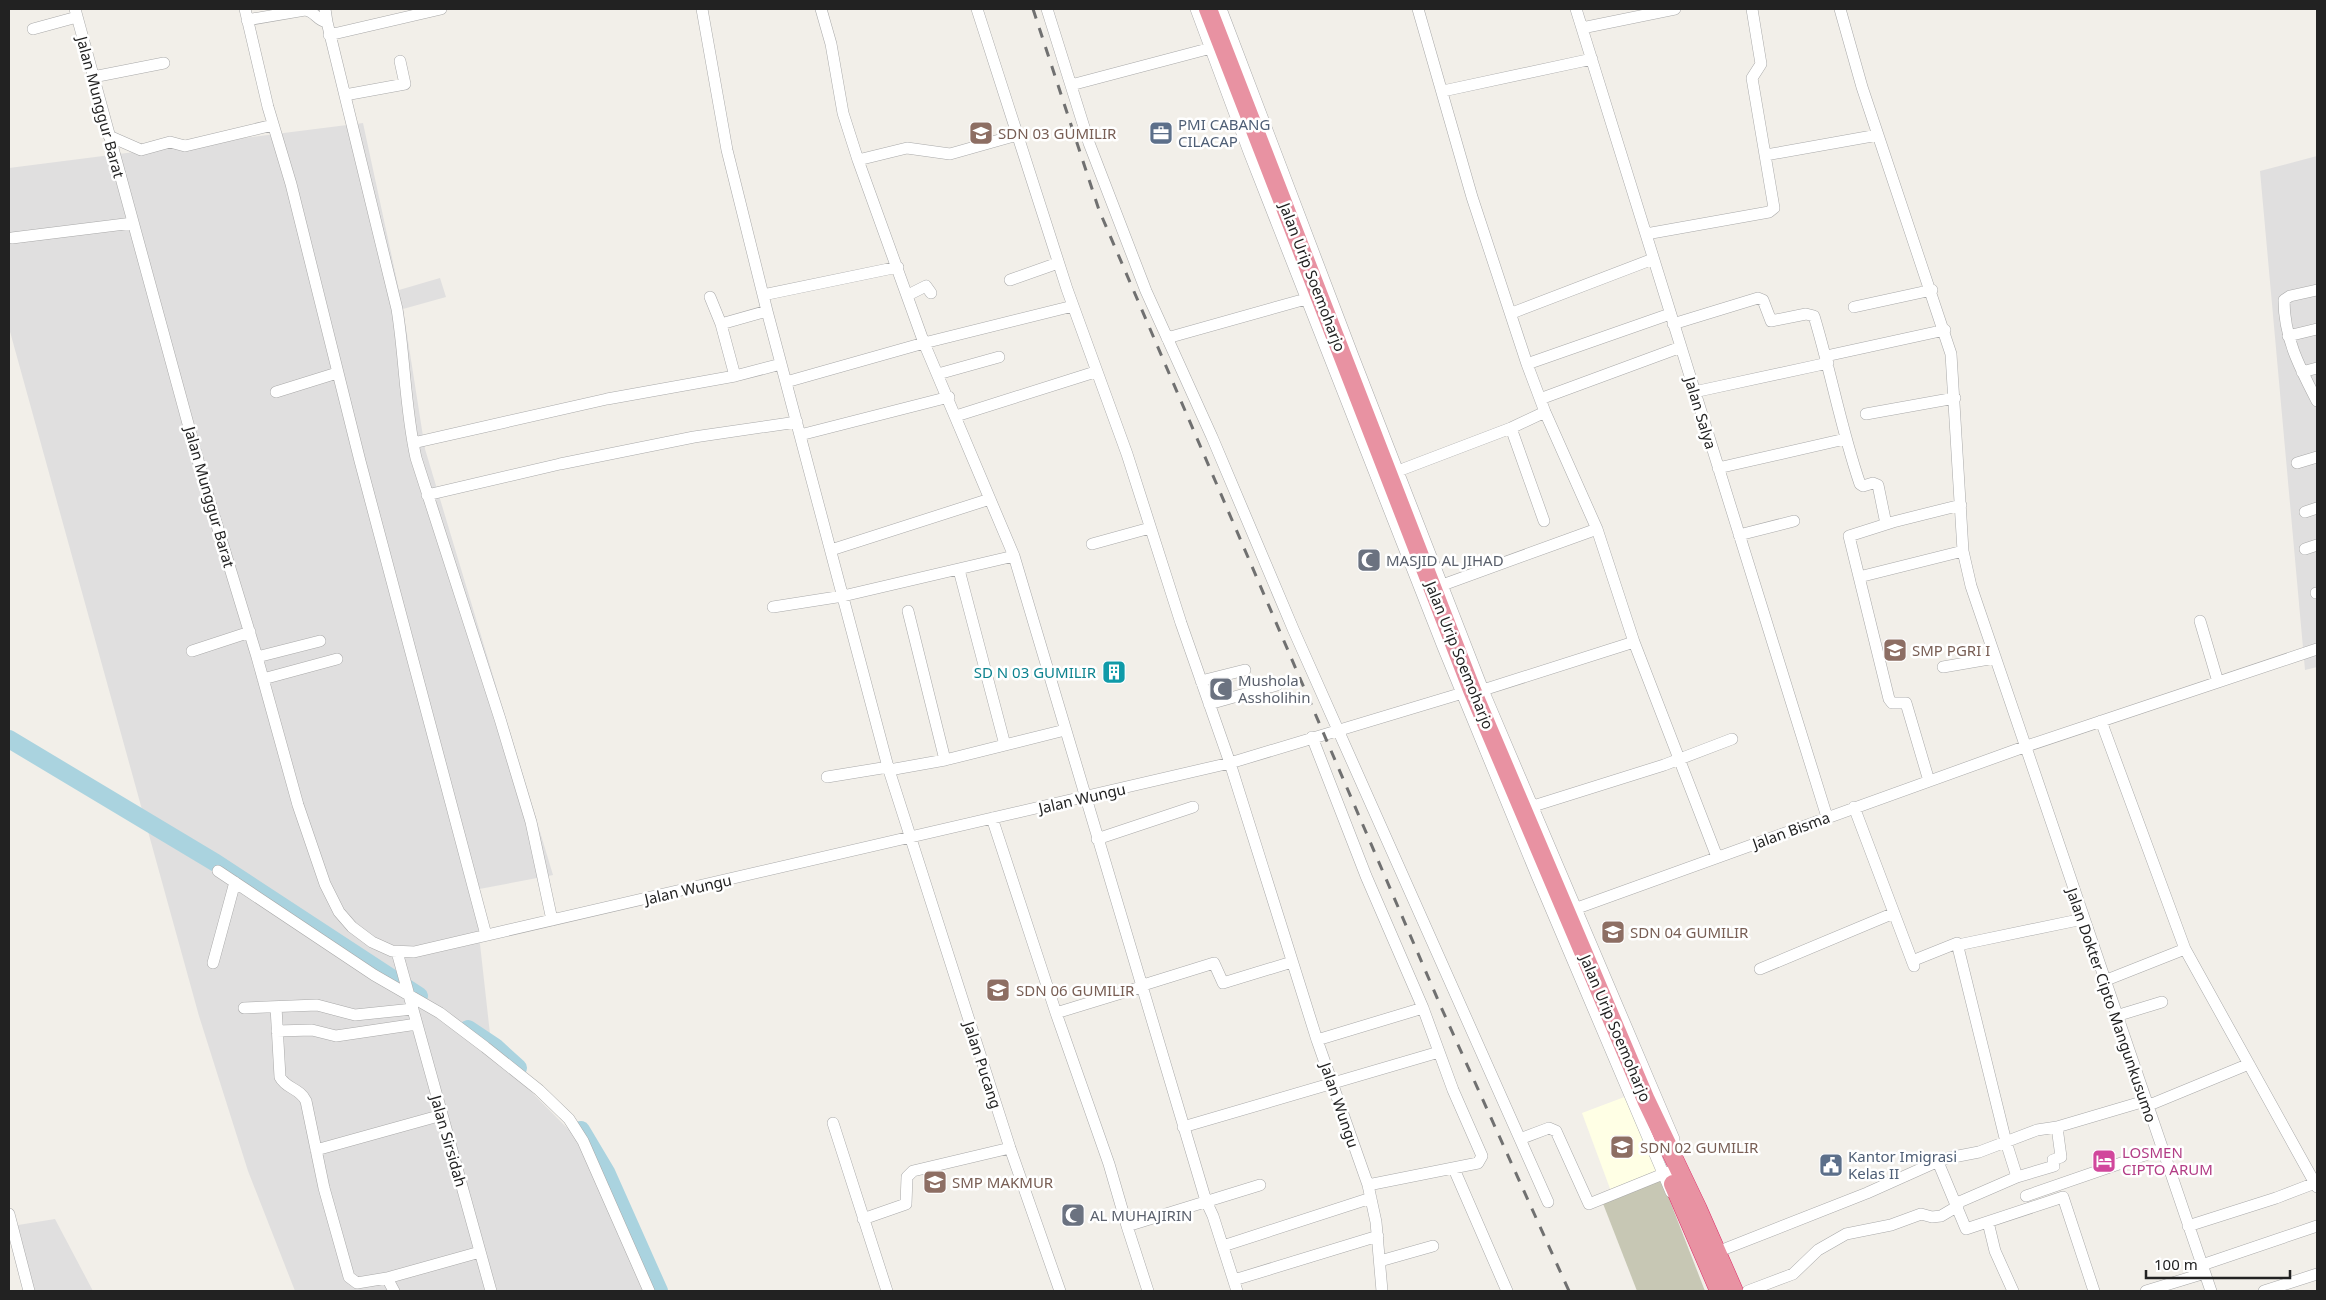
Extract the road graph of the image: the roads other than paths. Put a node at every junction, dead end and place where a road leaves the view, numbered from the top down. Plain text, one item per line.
1 (325, 9) edge
2 (441, 9) edge
3 (702, 9) edge
4 (821, 9) edge
5 (977, 9) edge
6 (1047, 9) edge
7 (1196, 9) edge
8 (1201, 9) edge
9 (1208, 9) edge
10 (1221, 9) edge
11 (1418, 9) edge
12 (1576, 9) edge
13 (1675, 9) edge
14 (1752, 9) edge
15 (1840, 9) edge
16 (76, 13) edge
17 (246, 14) edge
18 (326, 22) junction
19 (1582, 28) junction
20 (33, 29) dead end
21 (329, 35) junction
22 (1213, 47) junction
23 (1592, 59) junction
24 (400, 62) dead end
25 (164, 63) dead end
26 (1229, 72) junction
27 (93, 77) junction
28 (1071, 85) junction
29 (1443, 91) junction
30 (345, 95) junction
31 (273, 125) junction
32 (1017, 135) junction
33 (1878, 135) junction
34 (109, 136) junction
35 (1766, 155) junction
36 (858, 160) junction
37 (133, 223) junction
38 (1646, 234) junction
39 (12, 238) dead end
40 (1653, 259) junction
41 (1058, 263) junction
42 (898, 267) junction
43 (1010, 280) dead end
44 (1932, 290) junction
45 (2317, 290) edge
46 (931, 293) dead end
47 (763, 295) junction
48 (908, 295) junction
49 (710, 297) dead end
50 (1310, 298) junction
51 (1073, 306) junction
52 (1854, 307) dead end
53 (767, 311) junction
54 (1512, 313) junction
55 (1672, 319) junction
56 (721, 324) junction
57 (2317, 329) edge
58 (1945, 330) junction
59 (2288, 336) junction
60 (1167, 338) junction
61 (924, 343) junction
62 (1681, 348) junction
63 (999, 357) dead end
64 (1827, 360) junction
65 (781, 364) junction
66 (1527, 364) junction
67 (2317, 368) edge
68 (1095, 372) junction
69 (2302, 372) junction
70 (337, 373) junction
71 (938, 374) junction
72 (735, 376) junction
73 (786, 382) junction
74 (276, 392) dead end
75 (1694, 392) junction
76 (949, 398) junction
77 (1955, 398) junction
78 (1540, 399) junction
79 (2317, 401) edge
80 (1545, 412) junction
81 (1866, 414) dead end
82 (956, 416) junction
83 (797, 422) junction
84 (1511, 428) junction
85 (800, 435) junction
86 (1845, 439) junction
87 (412, 443) junction
88 (2317, 457) edge
89 (2297, 463) dead end
90 (1718, 468) junction
91 (1393, 471) junction
92 (427, 495) junction
93 (990, 499) junction
94 (1962, 505) junction
95 (2317, 508) edge
96 (2305, 512) dead end
97 (1544, 521) dead end
98 (1794, 522) dead end
99 (1886, 524) junction
100 (1150, 528) junction
101 (1597, 529) junction
102 (1739, 535) junction
103 (1092, 544) dead end
104 (2317, 546) edge
105 (2305, 549) dead end
106 (831, 550) junction
107 (1963, 551) junction
108 (1014, 556) junction
109 (959, 570) junction
110 (1859, 577) junction
111 (1438, 587) junction
112 (843, 596) junction
113 (773, 607) dead end
114 (908, 611) dead end
115 (2200, 621) dead end
116 (250, 632) junction
117 (320, 641) dead end
118 (1634, 642) junction
119 (2317, 649) edge
120 (192, 651) dead end
121 (258, 657) junction
122 (1994, 658) junction
123 (337, 659) dead end
124 (1943, 668) dead end
125 (1245, 670) dead end
126 (262, 679) junction
127 (1201, 681) junction
128 (2218, 682) junction
129 (1277, 685) dead end
130 (1471, 691) junction
131 (1208, 704) junction
132 (2101, 721) junction
133 (1340, 729) junction
134 (1065, 730) junction
135 (1312, 737) junction
136 (1732, 739) dead end
137 (1005, 745) junction
138 (2024, 747) junction
139 (1681, 758) junction
140 (946, 760) junction
141 (1230, 763) junction
142 (888, 768) junction
143 (827, 777) dead end
144 (1929, 781) junction
145 (1084, 797) junction
146 (1193, 807) dead end
147 (1528, 807) junction
148 (1854, 807) junction
149 (1827, 817) junction
150 (992, 818) junction
151 (910, 838) junction
152 (1097, 839) junction
153 (1718, 857) junction
154 (218, 871) dead end
155 (234, 882) junction
156 (1567, 912) junction
157 (1894, 913) junction
158 (2083, 919) junction
159 (552, 920) junction
160 (486, 935) junction
161 (1958, 946) junction
162 (2185, 949) junction
163 (397, 952) junction
164 (1292, 962) junction
165 (213, 963) dead end
166 (1760, 969) dead end
167 (2104, 981) junction
168 (1140, 986) junction
169 (408, 993) junction
170 (2162, 1002) dead end
171 (276, 1007) junction
172 (244, 1008) dead end
173 (1422, 1008) junction
174 (413, 1009) junction
175 (1056, 1013) junction
176 (2116, 1016) junction
177 (417, 1024) junction
178 (277, 1031) junction
179 (1317, 1040) junction
180 (1439, 1052) junction
181 (2249, 1064) junction
182 (1332, 1084) junction
183 (2146, 1104) junction
184 (442, 1115) junction
185 (833, 1123) dead end
186 (1183, 1127) junction
187 (2057, 1127) junction
188 (1520, 1140) junction
189 (2006, 1142) junction
190 (1010, 1148) junction
191 (2162, 1149) junction
192 (316, 1150) junction
193 (1938, 1162) junction
194 (1454, 1169) junction
195 (1666, 1173) junction
196 (2017, 1178) junction
197 (1260, 1185) dead end
198 (1368, 1185) junction
199 (2316, 1185) edge
200 (2026, 1196) dead end
201 (1371, 1198) junction
202 (1206, 1201) junction
203 (1548, 1202) dead end
204 (1957, 1204) junction
205 (9, 1214) edge
206 (863, 1219) junction
207 (1988, 1222) junction
208 (1126, 1226) junction
209 (2188, 1226) junction
210 (2317, 1226) edge
211 (1378, 1236) junction
212 (1223, 1246) junction
213 (1434, 1246) dead end
214 (1718, 1251) junction
215 (480, 1252) junction
216 (1380, 1261) junction
217 (2203, 1269) junction
218 (2317, 1274) edge
219 (388, 1278) junction
220 (1235, 1286) edge
221 (28, 1291) edge
222 (394, 1291) edge
223 (491, 1291) edge
224 (649, 1291) edge
225 (886, 1291) edge
226 (1060, 1291) edge
227 (1148, 1291) edge
228 (1382, 1291) edge
229 (1507, 1291) edge
230 (1711, 1291) edge
231 (1719, 1291) edge
232 (1735, 1291) edge
233 (1748, 1291) edge
234 (2013, 1291) edge
235 (2094, 1291) edge
236 (2146, 1291) edge
237 (2211, 1291) edge
238 (2264, 1291) edge

1 - 18 street
2 - 21 street
3 - 47 street, Jalan Pucang
4 - 36 street
5 - 32 street
6 - 28 street
7 - 22 street
8 - 22 highway, Jalan Urip Soemoharjo
9 - 26 highway, Jalan Urip Soemoharjo
10 - 91 street
11 - 29 street
12 - 19 street, Jalan Salya
13 - 19 street
14 - 35 street
15 - 33 street, Jalan Dokter Cipto Mangunkusumo
16 - 20 street
16 - 27 street, Jalan Munggur Barat
17 - 18 street
17 - 31 street
18 - 21 street
19 - 23 street, Jalan Salya
21 - 30 street
22 - 26 highway, Jalan Urip Soemoharjo
22 - 28 street
22 - 50 street
23 - 29 street
23 - 38 street, Jalan Salya
24 - 30 street
25 - 27 street
26 - 50 highway, Jalan Urip Soemoharjo
26 - 91 highway, Jalan Urip Soemoharjo
27 - 34 street, Jalan Munggur Barat
28 - 60 street
29 - 54 street
30 - 87 street
31 - 34 street
31 - 70 street
32 - 36 street
32 - 41 street
33 - 35 street
33 - 44 street, Jalan Dokter Cipto Mangunkusumo
34 - 37 street, Jalan Munggur Barat
35 - 38 street
36 - 42 street
37 - 39 street
37 - 116 street, Jalan Munggur Barat
38 - 40 street, Jalan Salya
40 - 54 street
40 - 55 street, Jalan Salya
41 - 43 street
41 - 51 street
42 - 47 street
42 - 48 street
44 - 52 street
44 - 58 street, Jalan Dokter Cipto Mangunkusumo
45 - 59 street
46 - 48 street
47 - 53 street, Jalan Pucang
48 - 61 street
49 - 56 street
50 - 60 street
50 - 130 highway, Jalan Urip Soemoharjo
51 - 61 street
51 - 68 street
53 - 56 street
53 - 65 street, Jalan Pucang
54 - 66 street
55 - 62 street, Jalan Salya
55 - 64 street
55 - 66 street
56 - 72 street
57 - 59 street
58 - 64 street
58 - 77 street, Jalan Dokter Cipto Mangunkusumo
59 - 69 street
60 - 133 street
61 - 71 street
61 - 73 street
62 - 75 street, Jalan Salya
62 - 78 street
63 - 71 street
64 - 75 street
64 - 86 street
65 - 72 street
65 - 73 street, Jalan Pucang
66 - 78 street
67 - 69 street
68 - 82 street
68 - 100 street
69 - 79 street
70 - 74 street
70 - 160 street
71 - 76 street
72 - 87 street
73 - 83 street, Jalan Pucang
75 - 90 street, Jalan Salya
76 - 82 street
76 - 85 street
77 - 81 street
77 - 94 street, Jalan Dokter Cipto Mangunkusumo
78 - 80 street
80 - 84 street
80 - 101 street
82 - 93 street
83 - 85 street, Jalan Pucang
83 - 92 street
84 - 91 street
84 - 97 street
85 - 106 street, Jalan Pucang
86 - 90 street
86 - 99 street
87 - 92 street
88 - 89 street
90 - 102 street, Jalan Salya
91 - 111 highway, Jalan Urip Soemoharjo
92 - 159 street
93 - 106 street
93 - 108 street
94 - 99 street
94 - 107 street, Jalan Dokter Cipto Mangunkusumo
95 - 96 street
98 - 102 street
99 - 110 street
100 - 103 street
100 - 127 street
101 - 111 street
101 - 118 street
102 - 149 street, Jalan Salya
104 - 105 street
106 - 112 street, Jalan Pucang
107 - 110 street
107 - 122 street, Jalan Dokter Cipto Mangunkusumo
108 - 109 street
108 - 134 street
109 - 112 street
109 - 137 street
110 - 144 street
111 - 130 highway, Jalan Urip Soemoharjo
112 - 113 street
112 - 142 street, Jalan Pucang
114 - 140 street
115 - 128 street
116 - 120 street
116 - 121 street, Jalan Munggur Barat
117 - 121 street
118 - 130 street
118 - 139 street
119 - 128 street, Jalan Bisma
121 - 126 street, Jalan Munggur Barat
122 - 124 street
122 - 138 street, Jalan Dokter Cipto Mangunkusumo
123 - 126 street
125 - 127 street
126 - 163 street, Jalan Munggur Barat
127 - 131 street
128 - 132 street, Jalan Bisma
129 - 131 street
130 - 133 street
130 - 147 highway, Jalan Urip Soemoharjo
130 - 156 highway, Jalan Urip Soemoharjo
130 - 195 street
131 - 141 street
132 - 138 street, Jalan Bisma
132 - 162 street
133 - 135 street
133 - 188 street
134 - 137 street
134 - 145 street
135 - 141 street
135 - 173 street
136 - 139 street
137 - 140 street
138 - 144 street, Jalan Bisma
138 - 158 street, Jalan Dokter Cipto Mangunkusumo
139 - 147 street
139 - 153 street
140 - 142 street
141 - 145 street, Jalan Wungu
141 - 164 street, Jalan Wungu
142 - 143 street
142 - 151 street, Jalan Pucang
144 - 148 street, Jalan Bisma
145 - 150 street, Jalan Wungu
145 - 152 street
146 - 152 street
147 - 156 highway, Jalan Urip Soemoharjo
148 - 149 street, Jalan Bisma
148 - 157 street
149 - 153 street, Jalan Bisma
150 - 151 street, Jalan Wungu
150 - 175 street
151 - 159 street, Jalan Wungu
151 - 190 street, Jalan Pucang
152 - 168 street
153 - 156 street, Jalan Bisma
154 - 155 street
155 - 165 street
155 - 169 street
156 - 195 highway, Jalan Urip Soemoharjo
156 - 214 highway, Jalan Urip Soemoharjo
157 - 161 street
157 - 166 street
158 - 161 street
158 - 167 street, Jalan Dokter Cipto Mangunkusumo
159 - 160 street, Jalan Wungu
160 - 163 street, Jalan Wungu
161 - 189 street
162 - 167 street
162 - 181 street
163 - 169 street, Jalan Sirsidah
164 - 168 street
164 - 179 street, Jalan Wungu
167 - 176 street, Jalan Dokter Cipto Mangunkusumo
168 - 175 street
168 - 186 street
169 - 174 street, Jalan Sirsidah
169 - 224 street
170 - 176 street
171 - 172 street
171 - 174 street
171 - 178 street
173 - 179 street
173 - 180 street
174 - 177 street, Jalan Sirsidah
175 - 208 street
176 - 183 street, Jalan Dokter Cipto Mangunkusumo
177 - 178 street
177 - 184 street, Jalan Sirsidah
178 - 192 street
179 - 182 street, Jalan Wungu
180 - 182 street
180 - 194 street
181 - 183 street
181 - 199 street
182 - 186 street
182 - 198 street, Jalan Wungu
183 - 187 street
183 - 191 street, Jalan Dokter Cipto Mangunkusumo
184 - 192 street
184 - 215 street, Jalan Sirsidah
185 - 206 street
186 - 202 street
187 - 189 street
187 - 196 street
188 - 195 street
188 - 203 street
189 - 193 street
189 - 196 street
190 - 206 street
190 - 226 street, Jalan Pucang
191 - 200 street
191 - 209 street, Jalan Dokter Cipto Mangunkusumo
192 - 219 street
193 - 204 street
193 - 214 street
194 - 198 street
194 - 229 street
195 - 230 street
195 - 231 highway, Jalan Urip Soemoharjo
196 - 204 street
197 - 202 street
198 - 201 street, Jalan Wungu
199 - 209 street
201 - 211 street, Jalan Wungu
201 - 212 street
202 - 208 street
202 - 212 street
204 - 207 street
204 - 233 street
205 - 221 street
206 - 225 street
207 - 234 street
207 - 235 street
208 - 227 street
209 - 217 street, Jalan Dokter Cipto Mangunkusumo
210 - 217 street
211 - 216 street, Jalan Wungu
211 - 220 street
212 - 220 street
213 - 216 street
214 - 232 highway, Jalan Urip Soemoharjo
215 - 219 street
215 - 223 street, Jalan Sirsidah
216 - 228 street, Jalan Wungu
217 - 236 street
217 - 237 street, Jalan Dokter Cipto Mangunkusumo
218 - 238 street
219 - 222 street

